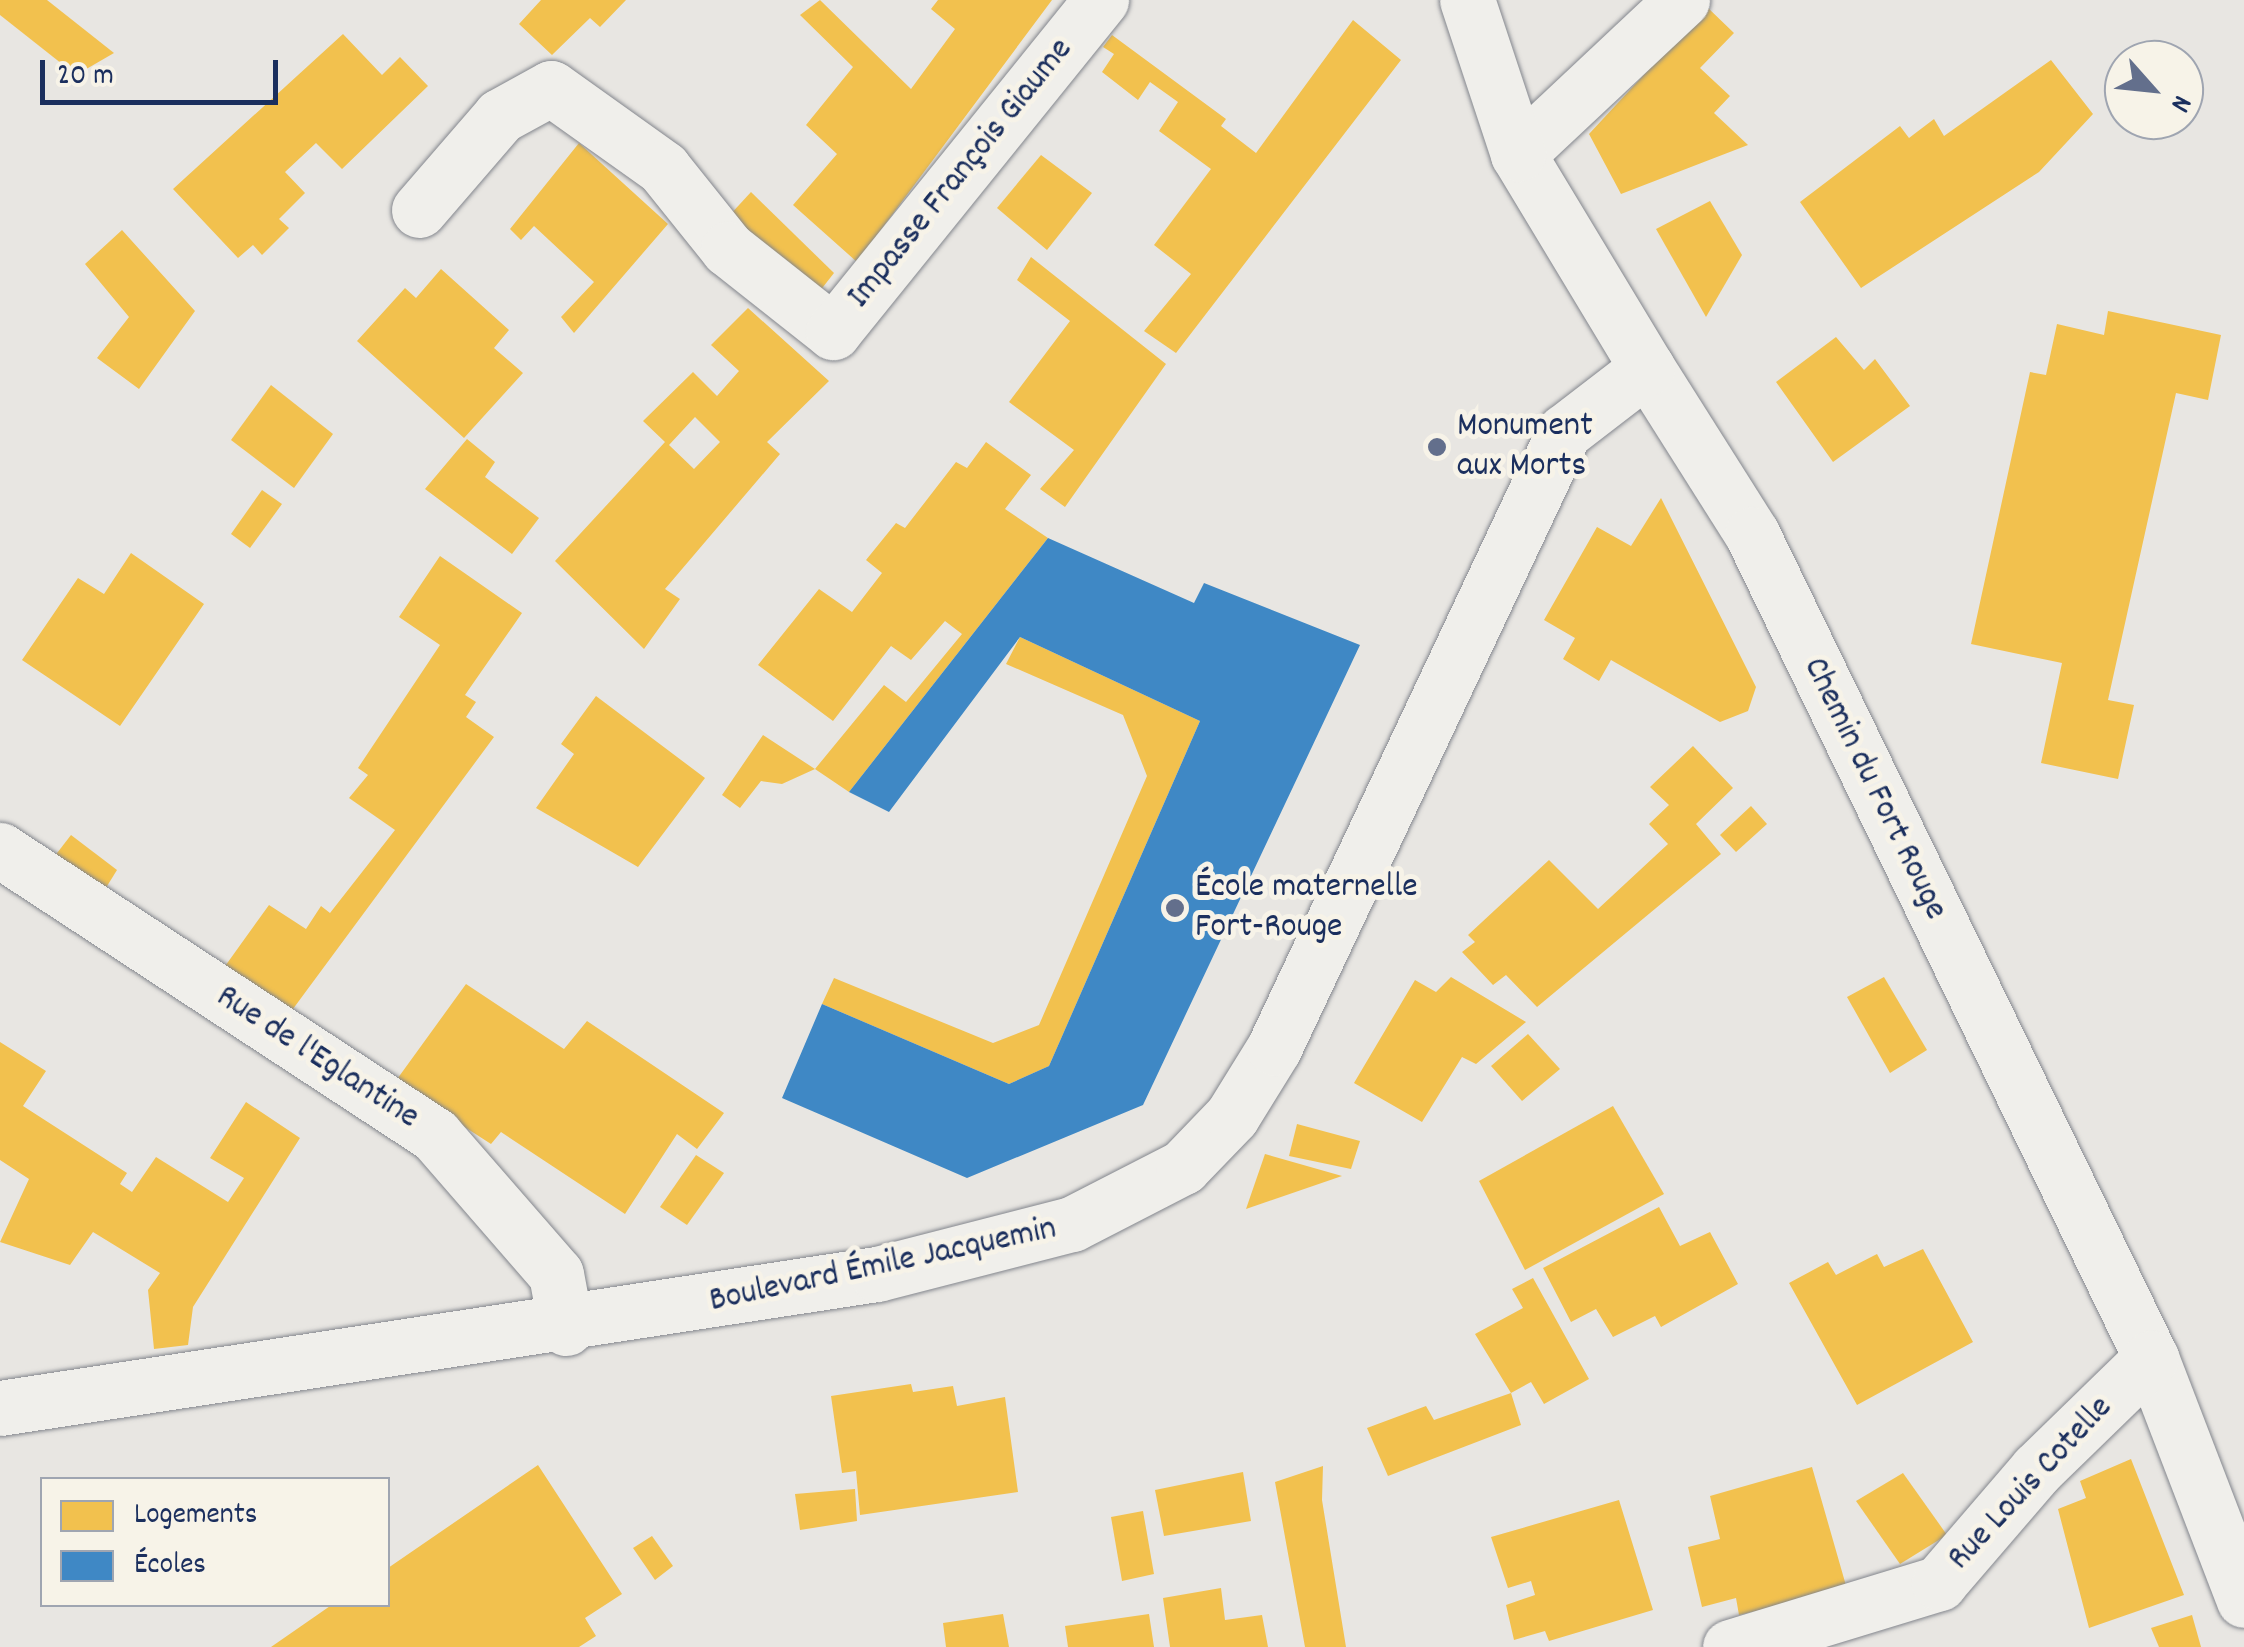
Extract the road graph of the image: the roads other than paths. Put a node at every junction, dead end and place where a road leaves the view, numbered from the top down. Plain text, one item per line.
1 (1102, 0) edge
2 (1467, 0) edge
3 (1682, 0) edge
4 (1518, 154) junction
5 (419, 210) dead end
6 (1647, 368) junction
7 (0, 850) edge
8 (566, 1328) junction
9 (2151, 1358) junction
10 (0, 1408) edge
11 (2244, 1600) edge
12 (1730, 1647) edge

1 - 5 street, Impasse François Giaume
2 - 4 street, Chemin du Fort Rouge
3 - 4 street
4 - 6 street, Chemin du Fort Rouge
6 - 8 street, Boulevard Émile Jacquemin
6 - 9 street, Chemin du Fort Rouge
7 - 8 street, Rue de l'Eglantine
8 - 10 street, Boulevard Émile Jacquemin
9 - 11 street, Chemin du Fort Rouge
9 - 12 street, Rue Louis Cotelle

